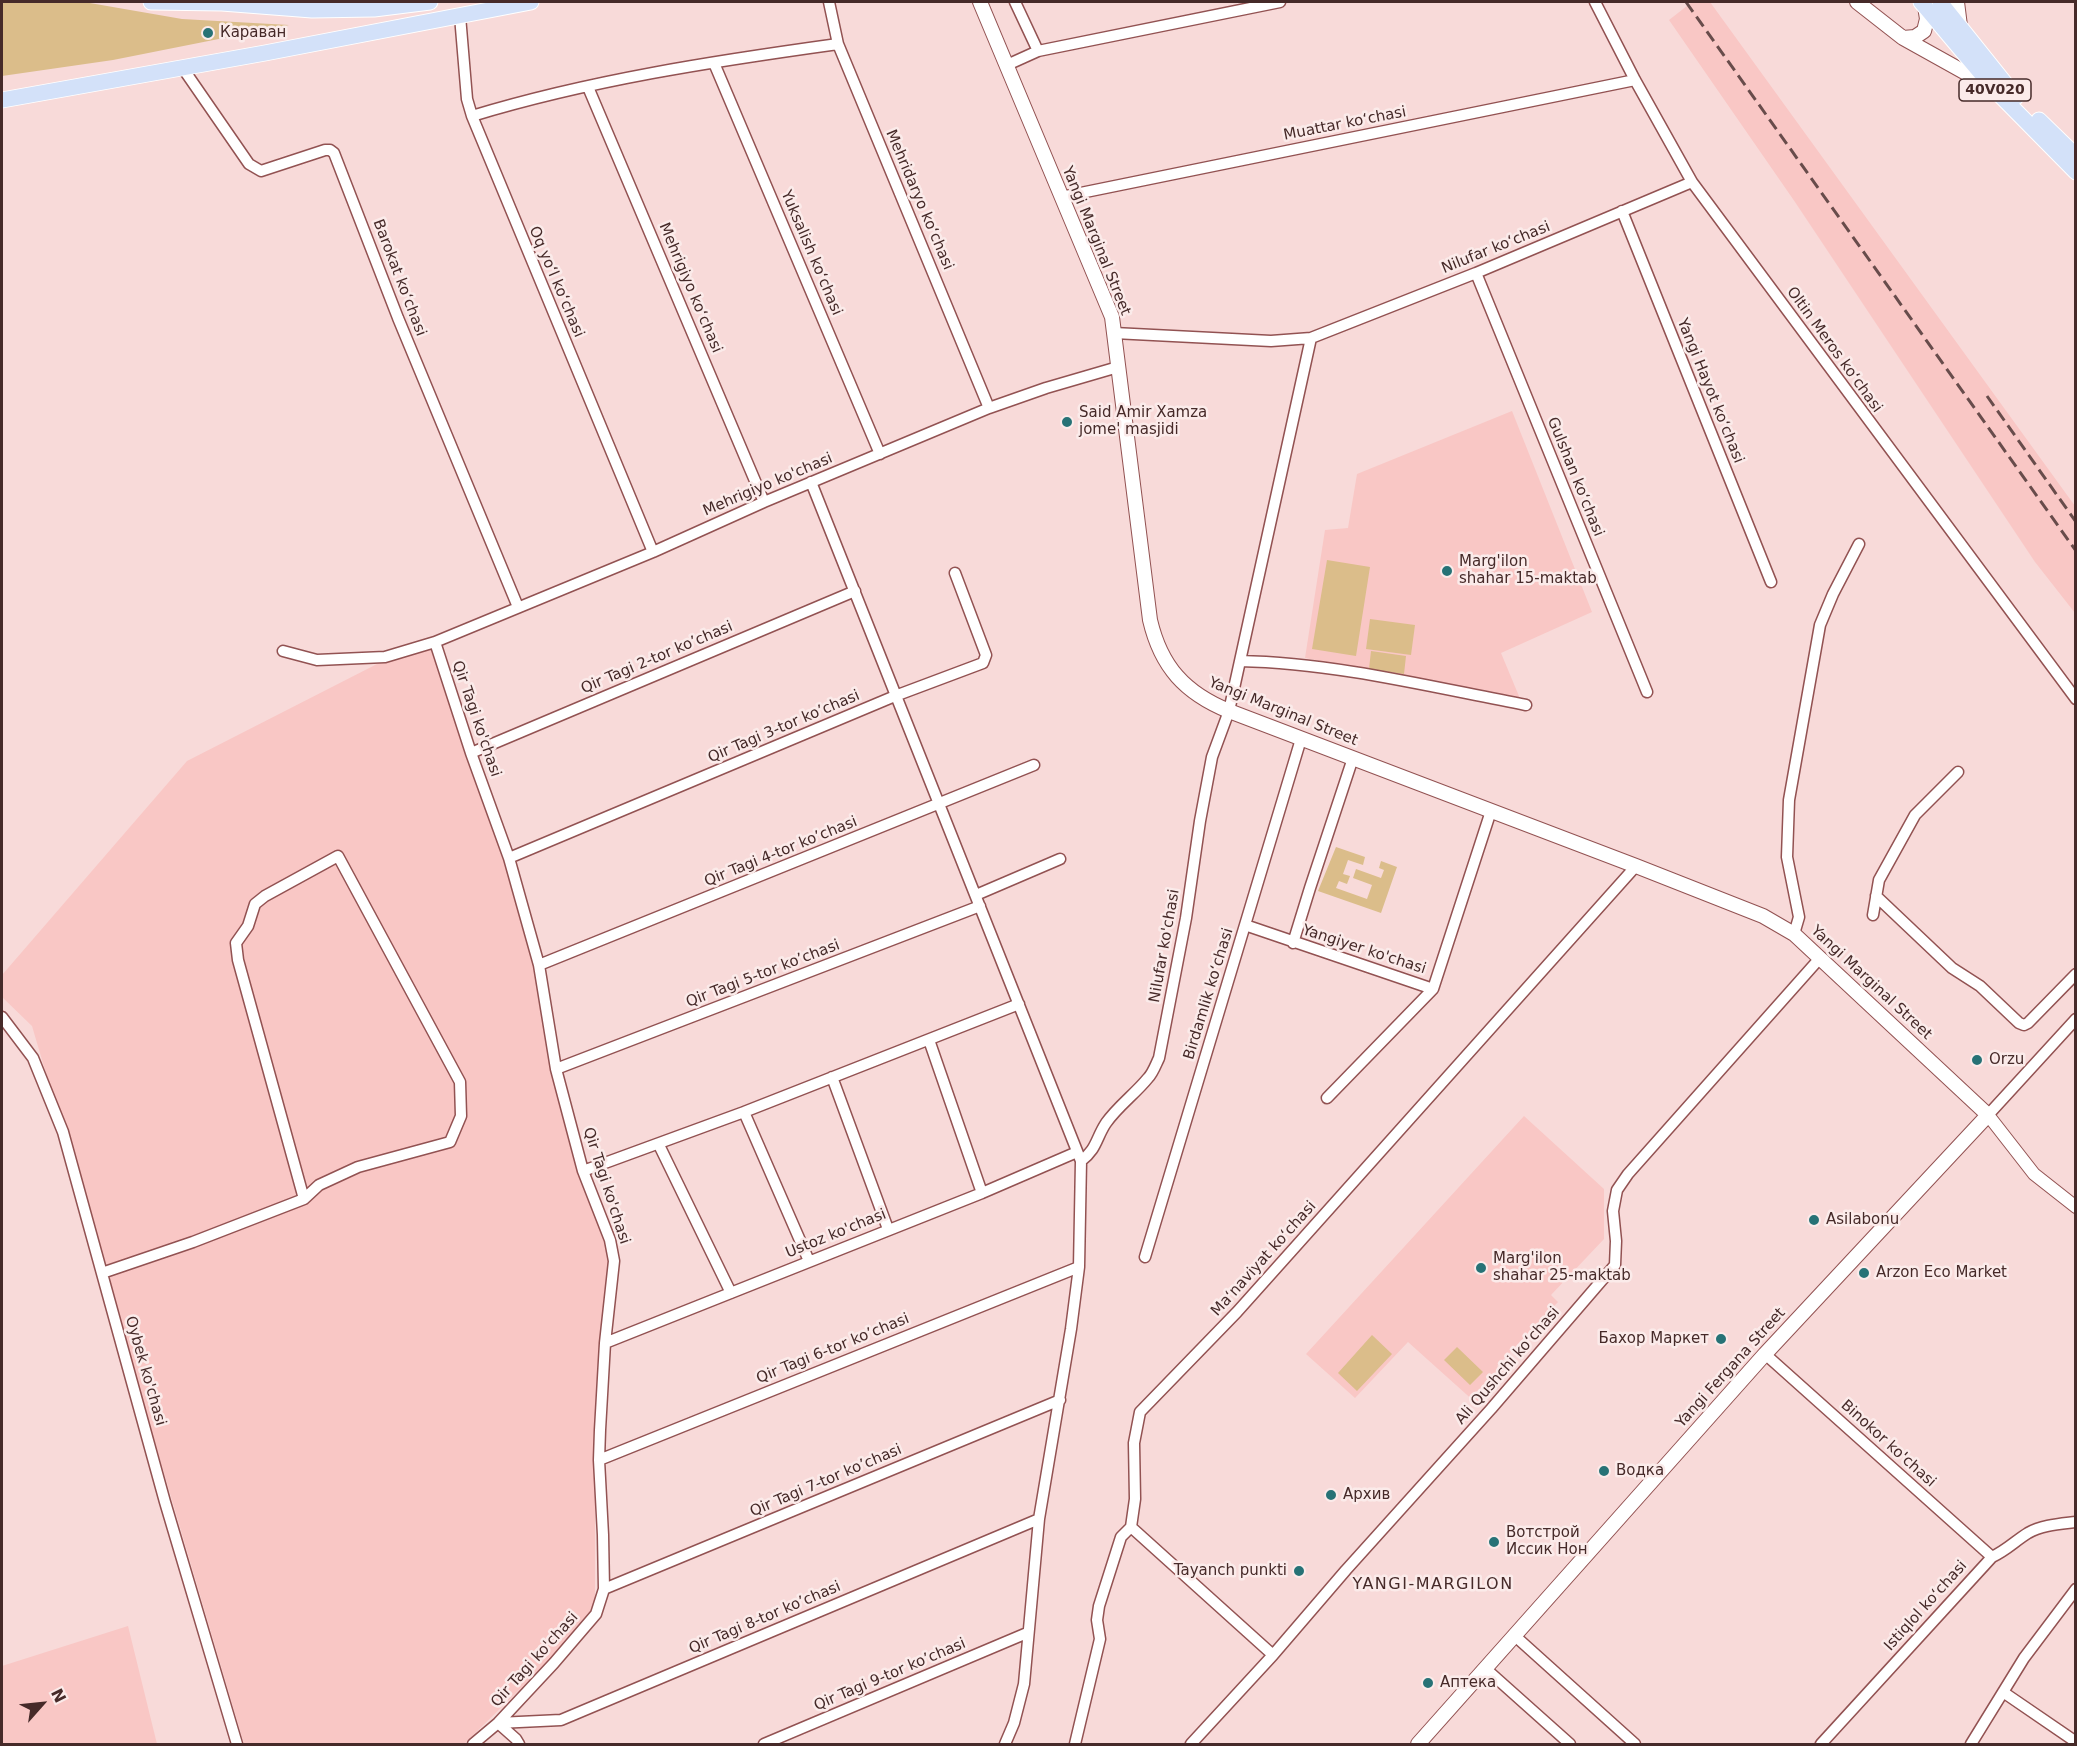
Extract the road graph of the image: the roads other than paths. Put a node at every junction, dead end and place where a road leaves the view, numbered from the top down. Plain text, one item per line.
1 (153, 2) edge
2 (223, 2) edge
3 (430, 2) edge
4 (531, 2) edge
5 (830, 2) edge
6 (980, 2) edge
7 (1015, 2) edge
8 (1280, 2) edge
9 (1595, 2) edge
10 (1857, 2) edge
11 (1957, 2) edge
12 (1929, 3) edge
13 (1263, 4) edge
14 (460, 16) junction
15 (1960, 26) junction
16 (1903, 38) junction
17 (838, 44) junction
18 (1038, 51) junction
19 (714, 63) junction
20 (1007, 65) junction
21 (182, 67) junction
22 (1635, 80) junction
23 (588, 87) junction
24 (1995, 90) junction
25 (2, 99) edge
26 (472, 116) junction
27 (2076, 156) edge
28 (2076, 172) edge
29 (1692, 182) junction
30 (1061, 197) junction
31 (1622, 212) junction
32 (1476, 273) junction
33 (1114, 333) junction
34 (1311, 338) junction
35 (1118, 368) junction
36 (989, 408) junction
37 (880, 454) junction
38 (811, 482) junction
39 (764, 502) junction
40 (1859, 544) dead end
41 (653, 552) junction
42 (955, 573) dead end
43 (1771, 582) dead end
44 (855, 591) junction
45 (518, 607) junction
46 (435, 642) junction
47 (283, 651) dead end
48 (1240, 661) junction
49 (1647, 692) dead end
50 (895, 696) junction
51 (2076, 699) edge
52 (1526, 705) dead end
53 (1229, 711) junction
54 (1301, 739) junction
55 (471, 753) junction
56 (1353, 758) junction
57 (1034, 765) dead end
58 (1958, 772) dead end
59 (939, 805) junction
60 (1491, 811) junction
61 (509, 858) junction
62 (1060, 859) dead end
63 (1636, 866) junction
64 (976, 895) junction
65 (1876, 896) junction
66 (980, 906) junction
67 (1873, 915) dead end
68 (1245, 926) junction
69 (1794, 933) junction
70 (1293, 943) junction
71 (1820, 958) junction
72 (539, 965) junction
73 (2076, 974) edge
74 (1433, 988) junction
75 (1020, 1004) junction
76 (2, 1017) edge
77 (2076, 1019) edge
78 (929, 1040) junction
79 (556, 1069) junction
80 (832, 1077) junction
81 (1327, 1098) dead end
82 (744, 1112) junction
83 (1988, 1115) junction
84 (659, 1145) junction
85 (1079, 1157) junction
86 (583, 1172) junction
87 (982, 1193) junction
88 (304, 1199) junction
89 (2076, 1207) edge
90 (888, 1229) junction
91 (1145, 1257) dead end
92 (809, 1261) junction
93 (1079, 1267) junction
94 (102, 1273) junction
95 (731, 1293) junction
96 (605, 1342) junction
97 (1765, 1354) junction
98 (1060, 1400) junction
99 (599, 1460) junction
100 (1039, 1519) junction
101 (2076, 1522) edge
102 (1131, 1527) junction
103 (1992, 1557) junction
104 (604, 1589) junction
105 (2076, 1589) edge
106 (1027, 1633) junction
107 (1515, 1636) junction
108 (1273, 1655) junction
109 (1486, 1669) junction
110 (2003, 1692) junction
111 (498, 1723) junction
112 (2076, 1742) edge
113 (237, 1744) edge
114 (473, 1744) edge
115 (519, 1744) edge
116 (764, 1744) edge
117 (1005, 1744) edge
118 (1075, 1744) edge
119 (1191, 1744) edge
120 (1418, 1744) edge
121 (1570, 1744) edge
122 (1635, 1744) edge
123 (1821, 1744) edge
124 (1971, 1744) edge

1 - 2 main road
2 - 3 main road
4 - 14 main road
5 - 17 street, Mehridaryo koʻchasi
6 - 20 main road, Yangi Marginal Street
7 - 18 street
8 - 13 street
9 - 22 street, Oltin Meros koʻchasi
10 - 16 main road
11 - 15 main road
12 - 15 main road, 40V020
12 - 16 main road
12 - 24 main road, 40V020
13 - 18 street
14 - 21 main road
14 - 26 street, Oq yoʻl koʻchasi
15 - 27 main road, 40V020
16 - 24 main road
17 - 19 street
17 - 36 street, Mehridaryo koʻchasi
18 - 20 street
19 - 23 street
19 - 37 street, Yuksalish koʻchasi
20 - 30 main road, Yangi Marginal Street
21 - 25 main road
21 - 45 street, Barokat koʻchasi
22 - 29 street, Oltin Meros koʻchasi
22 - 30 street, Muattar koʻchasi
23 - 26 street
23 - 39 street, Mehrigiyo koʻchasi
24 - 28 main road, 40V020
26 - 41 street, Oq yoʻl koʻchasi
29 - 31 street, Nilufar koʻchasi
29 - 51 street, Oltin Meros koʻchasi
30 - 33 main road, Yangi Marginal Street
31 - 32 street, Nilufar koʻchasi
31 - 43 street, Yangi Hayot koʻchasi
32 - 34 street, Nilufar koʻchasi
32 - 49 street, Gulshan koʻchasi
33 - 34 street, Nilufar koʻchasi
33 - 35 main road, Yangi Marginal Street
34 - 48 street
35 - 36 street, Mehrigiyo ko'chasi
35 - 53 main road, Yangi Marginal Street
36 - 37 street, Mehrigiyo ko'chasi
37 - 38 street, Mehrigiyo ko'chasi
38 - 39 street, Mehrigiyo ko'chasi
38 - 44 street
39 - 41 street, Mehrigiyo ko'chasi
40 - 69 street
41 - 45 street, Mehrigiyo ko'chasi
42 - 50 street, Qir Tagi 3-tor koʼchasi
44 - 50 street
44 - 55 street, Qir Tagi 2-tor koʼchasi
45 - 46 street, Mehrigiyo ko'chasi
46 - 47 street, Mehrigiyo ko'chasi
46 - 55 street, Qir Tagi ko'chasi
48 - 52 street
48 - 53 street
50 - 59 street
50 - 61 street, Qir Tagi 3-tor koʼchasi
53 - 54 main road, Yangi Marginal Street
53 - 85 street, Nilufar ko'chasi
54 - 56 main road, Yangi Marginal Street
54 - 68 street, Birdamlik koʻchasi
55 - 61 street, Qir Tagi ko'chasi
56 - 60 main road, Yangi Marginal Street
56 - 70 street
57 - 59 street, Qir Tagi 4-tor koʼchasi
58 - 65 street
59 - 64 street
59 - 72 street, Qir Tagi 4-tor koʼchasi
60 - 63 main road, Yangi Marginal Street
60 - 74 street, Yangiyer ko'chasi
61 - 72 street, Qir Tagi ko'chasi
62 - 64 street
63 - 69 main road, Yangi Marginal Street
63 - 102 street, Maʻnaviyat koʻchasi
64 - 66 street
65 - 67 street
65 - 73 street
66 - 75 street
66 - 79 street, Qir Tagi 5-tor koʼchasi
68 - 70 street, Yangiyer ko'chasi
68 - 91 street, Birdamlik koʻchasi
69 - 71 main road, Yangi Marginal Street
70 - 74 street, Yangiyer ko'chasi
71 - 83 main road, Yangi Marginal Street
71 - 108 street, Ali Qushchi koʻchasi
72 - 79 street, Qir Tagi ko'chasi
74 - 81 street
75 - 78 street
75 - 85 street
76 - 94 street, Oybek ko'chasi
77 - 83 street, Yangi Fergana Street
78 - 80 street
78 - 87 street
79 - 86 street, Qir Tagi ko'chasi
80 - 82 street
80 - 90 street
82 - 84 street
82 - 92 street
83 - 89 street
83 - 97 main road, Yangi Fergana Street
84 - 86 street
84 - 95 street
85 - 87 street, Ustoz ko'chasi
85 - 93 street
86 - 96 street, Qir Tagi ko'chasi
87 - 90 street, Ustoz ko'chasi
88 - 88 street
88 - 94 street
90 - 92 street, Ustoz ko'chasi
92 - 95 street, Ustoz ko'chasi
93 - 98 street
93 - 99 street, Qir Tagi 6-tor koʼchasi
94 - 113 street, Oybek ko'chasi
95 - 96 street, Ustoz ko'chasi
96 - 99 street, Qir Tagi ko'chasi
97 - 103 street, Binokor ko'chasi
97 - 107 main road, Yangi Fergana Street
98 - 100 street
98 - 104 street, Qir Tagi 7-tor koʼchasi
99 - 104 street, Qir Tagi ko'chasi
100 - 106 street
100 - 111 street, Qir Tagi 8-tor koʼchasi
101 - 103 street, Istiqlol koʻchasi
102 - 108 street
102 - 118 street, Maʻnaviyat koʻchasi
103 - 123 street, Istiqlol koʻchasi
104 - 111 street, Qir Tagi ko'chasi
105 - 110 street
106 - 116 street, Qir Tagi 9-tor koʼchasi
106 - 117 street
107 - 109 main road, Yangi Fergana Street
107 - 122 street
108 - 119 street, Ali Qushchi koʻchasi
109 - 120 main road, Yangi Fergana Street
109 - 121 street
110 - 112 street
110 - 124 street
111 - 114 street, Qir Tagi ko'chasi
111 - 115 street

